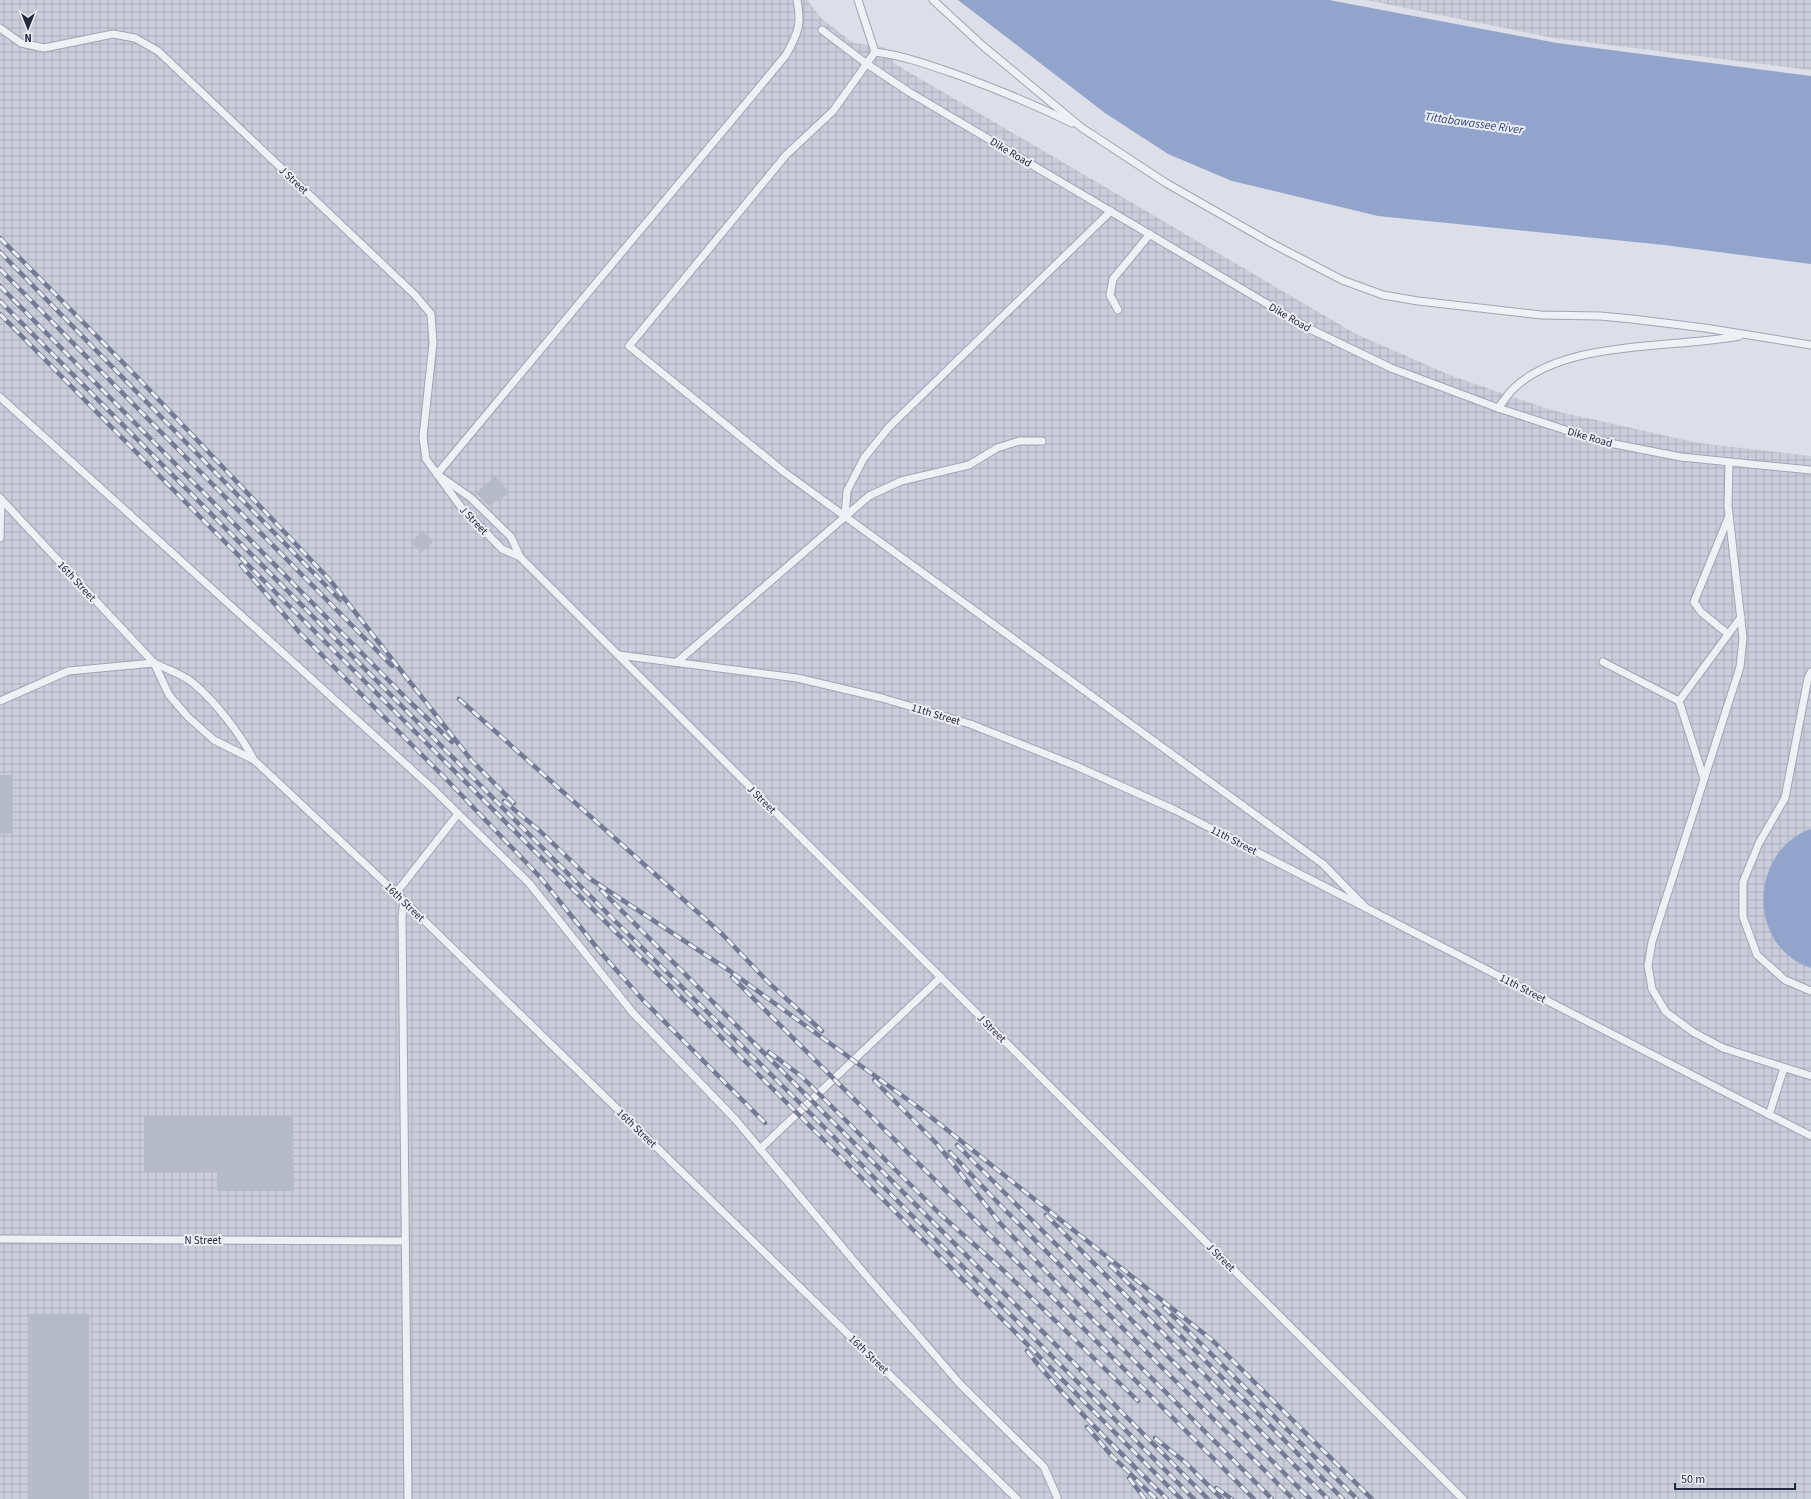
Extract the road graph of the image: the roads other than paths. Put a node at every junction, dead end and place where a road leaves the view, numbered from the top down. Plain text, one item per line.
1 (797, 0) edge
2 (858, 0) edge
3 (933, 0) edge
4 (0, 28) edge
5 (822, 30) dead end
6 (875, 52) junction
7 (867, 64) junction
8 (1082, 128) junction
9 (1111, 211) junction
10 (1150, 234) junction
11 (1118, 310) dead end
12 (1745, 335) junction
13 (1811, 345) edge
14 (0, 396) edge
15 (1498, 408) junction
16 (1042, 442) dead end
17 (1729, 463) junction
18 (1811, 470) edge
19 (437, 474) junction
20 (0, 499) edge
21 (1729, 515) junction
22 (845, 517) junction
23 (0, 538) edge
24 (520, 557) junction
25 (1741, 617) junction
26 (1728, 634) junction
27 (618, 655) junction
28 (677, 662) junction
29 (1603, 662) dead end
30 (154, 664) junction
31 (1811, 672) edge
32 (0, 701) edge
33 (1679, 701) junction
34 (254, 760) junction
35 (1704, 779) junction
36 (458, 814) junction
37 (396, 893) junction
38 (404, 901) junction
39 (1365, 907) junction
40 (941, 977) junction
41 (1811, 991) edge
42 (1784, 1068) junction
43 (1811, 1076) edge
44 (1769, 1115) junction
45 (1811, 1136) edge
46 (760, 1149) junction
47 (0, 1238) edge
48 (405, 1241) junction
49 (408, 1499) edge
50 (1017, 1499) edge
51 (1057, 1499) edge
52 (1463, 1499) edge

1 - 19 lane
2 - 6 lane
3 - 8 lane
4 - 19 lane, J Street
5 - 7 lane, Dike Road
6 - 7 lane
6 - 8 lane
7 - 9 lane, Dike Road
7 - 22 lane
8 - 12 lane
9 - 10 lane, Dike Road
9 - 22 lane
10 - 11 lane
10 - 15 lane, Dike Road
12 - 13 lane
12 - 15 lane
14 - 36 lane
15 - 17 lane, Dike Road
16 - 22 lane
17 - 18 lane, Dike Road
17 - 21 lane
19 - 24 lane, J Street
19 - 24 lane, J Street
20 - 23 lane
20 - 30 lane, 16th Street
21 - 25 lane
21 - 26 lane
22 - 28 lane
22 - 39 lane
24 - 27 lane, J Street
25 - 26 lane
25 - 35 lane
26 - 33 lane
27 - 28 lane, 11th Street
27 - 40 lane, J Street
28 - 39 lane, 11th Street
29 - 33 lane
30 - 32 lane
30 - 34 lane, 16th Street
30 - 34 lane, 16th Street
31 - 41 lane
33 - 35 lane
34 - 37 lane, 16th Street
35 - 42 lane
36 - 37 lane
36 - 46 lane
37 - 38 lane, 16th Street
38 - 48 lane
38 - 50 lane, 16th Street
39 - 44 lane, 11th Street
40 - 46 lane
40 - 52 lane, J Street
42 - 43 lane
42 - 44 lane
44 - 45 lane, 11th Street
46 - 51 lane
47 - 48 lane, N Street
48 - 49 lane

